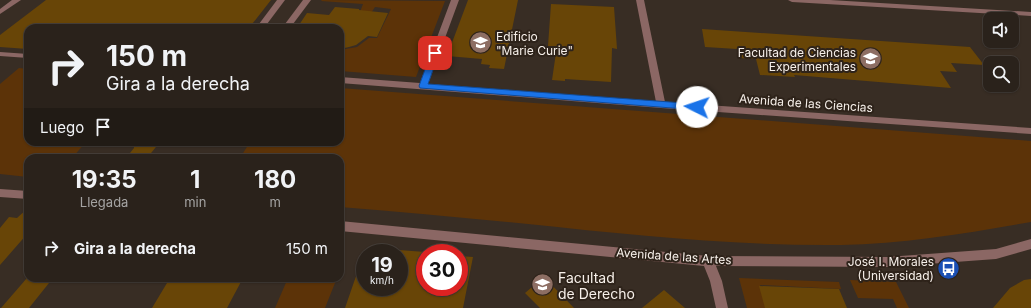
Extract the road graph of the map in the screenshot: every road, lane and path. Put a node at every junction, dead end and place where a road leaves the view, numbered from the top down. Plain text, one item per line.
1 (17, 0) edge
2 (281, 0) edge
3 (307, 0) edge
4 (455, 0) edge
5 (640, 0) edge
6 (792, 0) edge
7 (923, 0) edge
8 (850, 2) edge
9 (929, 8) junction
10 (0, 12) edge
11 (1031, 14) edge
12 (263, 24) edge
13 (289, 24) edge
14 (0, 54) edge
15 (24, 56) edge
16 (344, 80) edge
17 (423, 86) junction
18 (661, 105) junction
19 (1031, 131) edge
20 (0, 193) edge
21 (24, 195) edge
22 (344, 226) edge
23 (1031, 244) edge
24 (708, 261) junction
25 (722, 308) edge

1 - 10 street
2 - 12 street
3 - 13 street
4 - 17 street
5 - 18 street
6 - 8 street
7 - 9 street
8 - 9 street
9 - 11 street
14 - 15 street
16 - 17 street, Avenida de las Ciencias
17 - 18 street, Avenida de las Ciencias
18 - 19 street, Avenida de las Ciencias
20 - 21 street
22 - 24 street, Avenida de las Artes
23 - 24 street, Avenida de las Artes
24 - 25 street

